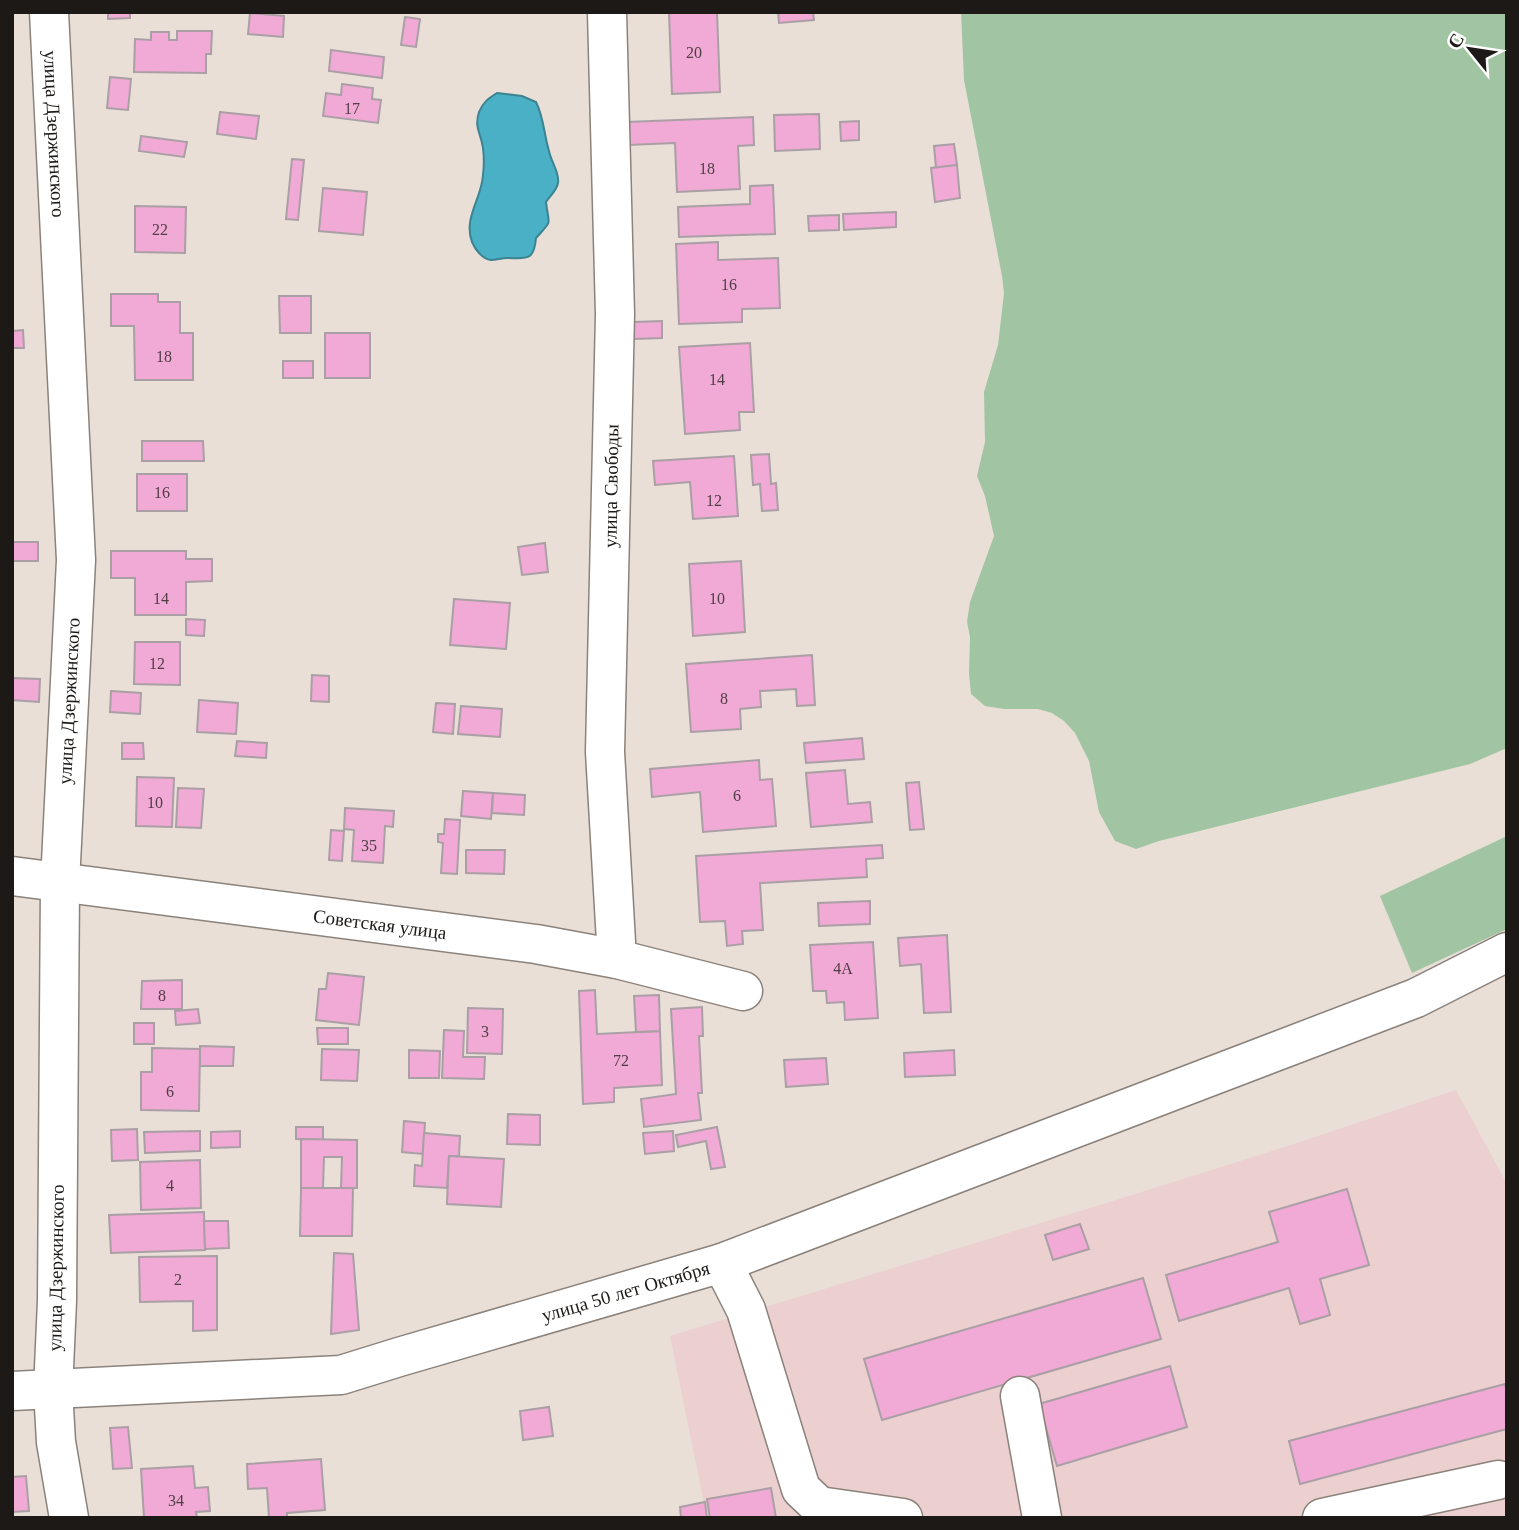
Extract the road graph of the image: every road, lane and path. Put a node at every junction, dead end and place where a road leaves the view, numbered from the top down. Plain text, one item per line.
1 (49, 12) edge
2 (607, 12) edge
3 (12, 876) edge
4 (60, 883) junction
5 (1507, 952) edge
6 (617, 959) junction
7 (743, 991) dead end
8 (722, 1263) junction
9 (53, 1390) junction
10 (12, 1391) edge
11 (1020, 1396) dead end
12 (1498, 1480) dead end
13 (69, 1518) edge
14 (902, 1518) edge
15 (1042, 1518) edge
16 (1322, 1518) edge

1 - 4 street, улица Дзержинского
2 - 6 street, улица Свободы
3 - 4 street, Советская улица
4 - 6 street, Советская улица
4 - 9 street, улица Дзержинского
5 - 8 street, улица 50 лет Октября
6 - 7 street, Советская улица
8 - 9 street, улица 50 лет Октября
8 - 14 street
9 - 10 street, улица 50 лет Октября
9 - 13 street, улица Дзержинского
11 - 15 street
12 - 16 street

